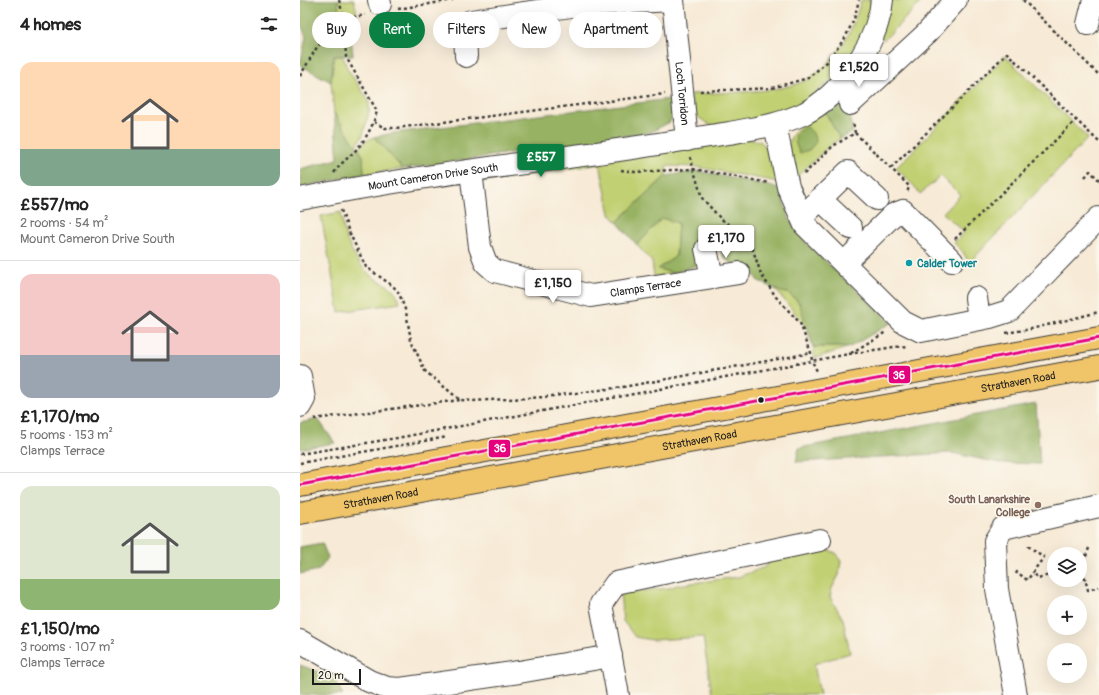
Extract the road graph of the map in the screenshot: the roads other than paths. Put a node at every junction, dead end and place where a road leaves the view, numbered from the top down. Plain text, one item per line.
1 (673, 0) edge
2 (882, 0) edge
3 (956, 0) edge
4 (1094, 0) edge
5 (578, 3) edge
6 (1088, 24) dead end
7 (466, 56) dead end
8 (850, 104) road end
9 (775, 125) junction
10 (687, 140) junction
11 (471, 171) junction
12 (300, 199) edge
13 (820, 199) junction
14 (877, 200) dead end
15 (802, 217) junction
16 (1099, 218) edge
17 (851, 228) dead end
18 (706, 249) dead end
19 (948, 256) road end
20 (844, 263) junction
21 (739, 273) dead end
22 (712, 277) junction
23 (1093, 339) edge
24 (1099, 367) edge
25 (300, 376) edge
26 (1099, 382) edge
27 (978, 389) junction
28 (304, 413) edge
29 (300, 485) edge
30 (1099, 506) edge
31 (300, 513) edge
32 (820, 540) dead end
33 (300, 641) edge
34 (611, 656) junction
35 (618, 695) edge
36 (1016, 695) edge

1 - 5 street, Loch Torridon
1 - 10 street, Loch Torridon
2 - 9 street, Mount Cameron Drive South
3 - 8 street
4 - 6 street
5 - 7 street, Loch Torridon
9 - 10 street, Mount Cameron Drive South
9 - 15 street
10 - 11 street, Mount Cameron Drive South
11 - 12 street, Mount Cameron Drive South
11 - 22 street, Clamps Terrace
13 - 14 street
13 - 15 street
13 - 17 street
15 - 20 street
16 - 20 street
18 - 22 street
19 - 20 street
21 - 22 street, Clamps Terrace
23 - 29 main road
24 - 27 main road, Strathaven Road
25 - 28 street
26 - 27 main road
27 - 31 main road, Strathaven Road
30 - 36 street
32 - 34 street
33 - 34 street
34 - 35 street

